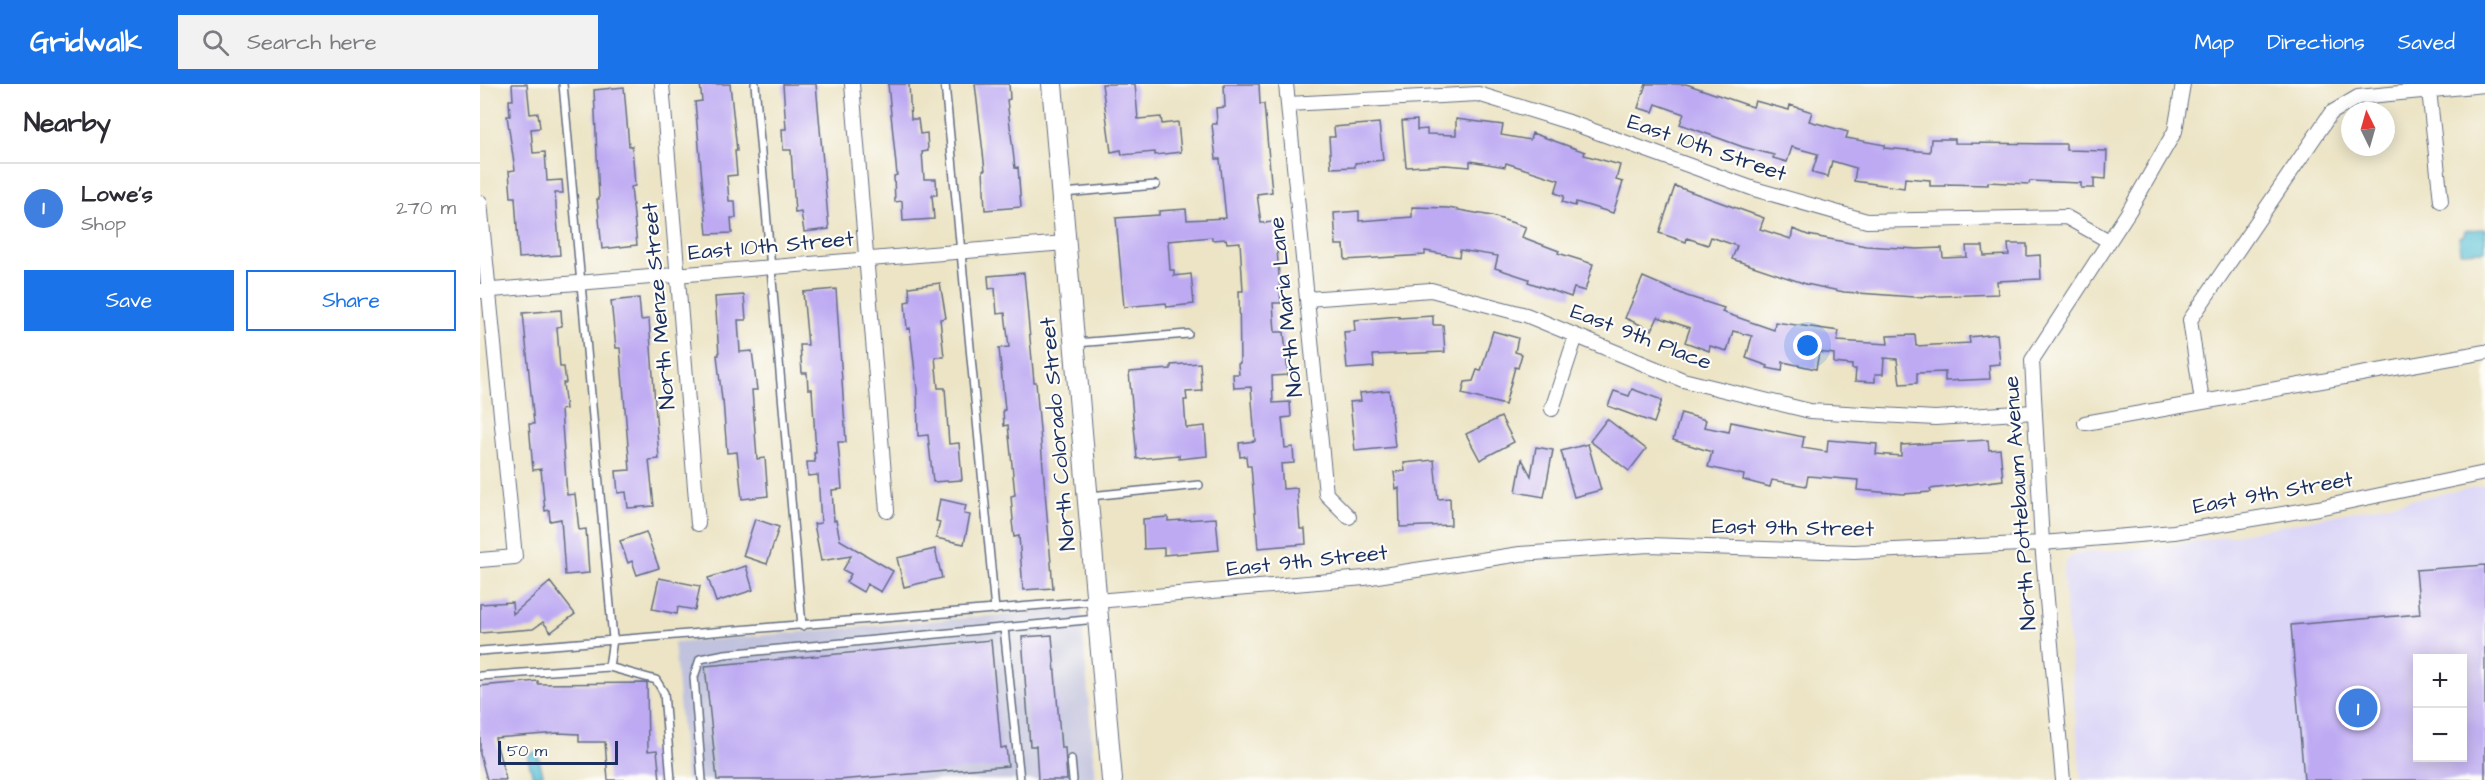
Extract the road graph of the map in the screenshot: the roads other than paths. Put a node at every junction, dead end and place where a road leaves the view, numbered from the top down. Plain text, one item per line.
1 (563, 84) edge
2 (662, 84) edge
3 (755, 84) edge
4 (852, 84) edge
5 (945, 84) edge
6 (1052, 84) edge
7 (1286, 84) edge
8 (2183, 84) edge
9 (2485, 85) edge
10 (2429, 90) junction
11 (1288, 104) junction
12 (1156, 185) dead end
13 (1061, 194) junction
14 (2441, 201) dead end
15 (480, 202) edge
16 (2109, 242) junction
17 (1065, 243) junction
18 (962, 252) junction
19 (866, 260) junction
20 (771, 267) junction
21 (678, 275) junction
22 (582, 283) junction
23 (484, 291) edge
24 (1307, 299) junction
25 (1188, 334) dead end
26 (1576, 336) junction
27 (1074, 344) junction
28 (2485, 352) edge
29 (2202, 402) junction
30 (1552, 409) dead end
31 (2035, 412) junction
32 (2085, 423) dead end
33 (2485, 473) edge
34 (1199, 485) dead end
35 (1088, 496) junction
36 (887, 511) dead end
37 (1349, 517) dead end
38 (698, 524) dead end
39 (2042, 543) junction
40 (480, 560) edge
41 (995, 610) junction
42 (1098, 610) junction
43 (802, 626) junction
44 (1004, 628) junction
45 (613, 639) junction
46 (480, 651) edge
47 (609, 667) junction
48 (480, 676) edge
49 (1071, 759) dead end
50 (671, 780) edge
51 (702, 780) edge
52 (1020, 780) edge
53 (1073, 780) edge
54 (1112, 780) edge
55 (2062, 780) edge

1 - 22 lane
2 - 21 street, North Menze Street
3 - 20 lane
4 - 19 street
5 - 18 lane
6 - 13 street, North Colorado Street
7 - 11 street, North Maria Lane
8 - 16 street, North Pottebaum Avenue
9 - 10 street
10 - 14 street
10 - 29 street
11 - 16 street, East 10th Street
11 - 24 street, North Maria Lane
12 - 13 lane
13 - 17 street, North Colorado Street
15 - 23 street
16 - 31 street, North Pottebaum Avenue
17 - 18 street, East 10th Street
17 - 27 street, North Colorado Street
18 - 19 street, East 10th Street
18 - 41 lane
19 - 20 street, East 10th Street
19 - 36 street
20 - 21 street, East 10th Street
20 - 43 lane
21 - 22 street, East 10th Street
21 - 38 street, North Menze Street
22 - 23 street, East 10th Street
22 - 45 lane
23 - 40 street
24 - 26 street, East 9th Place
24 - 37 street, North Maria Lane
25 - 27 lane
26 - 30 street
26 - 31 street, East 9th Place
27 - 35 street, North Colorado Street
28 - 29 street
29 - 32 street
31 - 39 street, North Pottebaum Avenue
33 - 39 street, East 9th Street
34 - 35 lane
35 - 42 street, North Colorado Street
39 - 42 street, East 9th Street
39 - 55 street, North Pottebaum Avenue
41 - 42 lane
41 - 43 lane
42 - 44 lane
42 - 54 street, North Colorado Street
43 - 45 lane
44 - 51 lane
44 - 52 lane
45 - 46 lane
45 - 47 lane
47 - 48 lane
47 - 50 lane
49 - 53 lane

